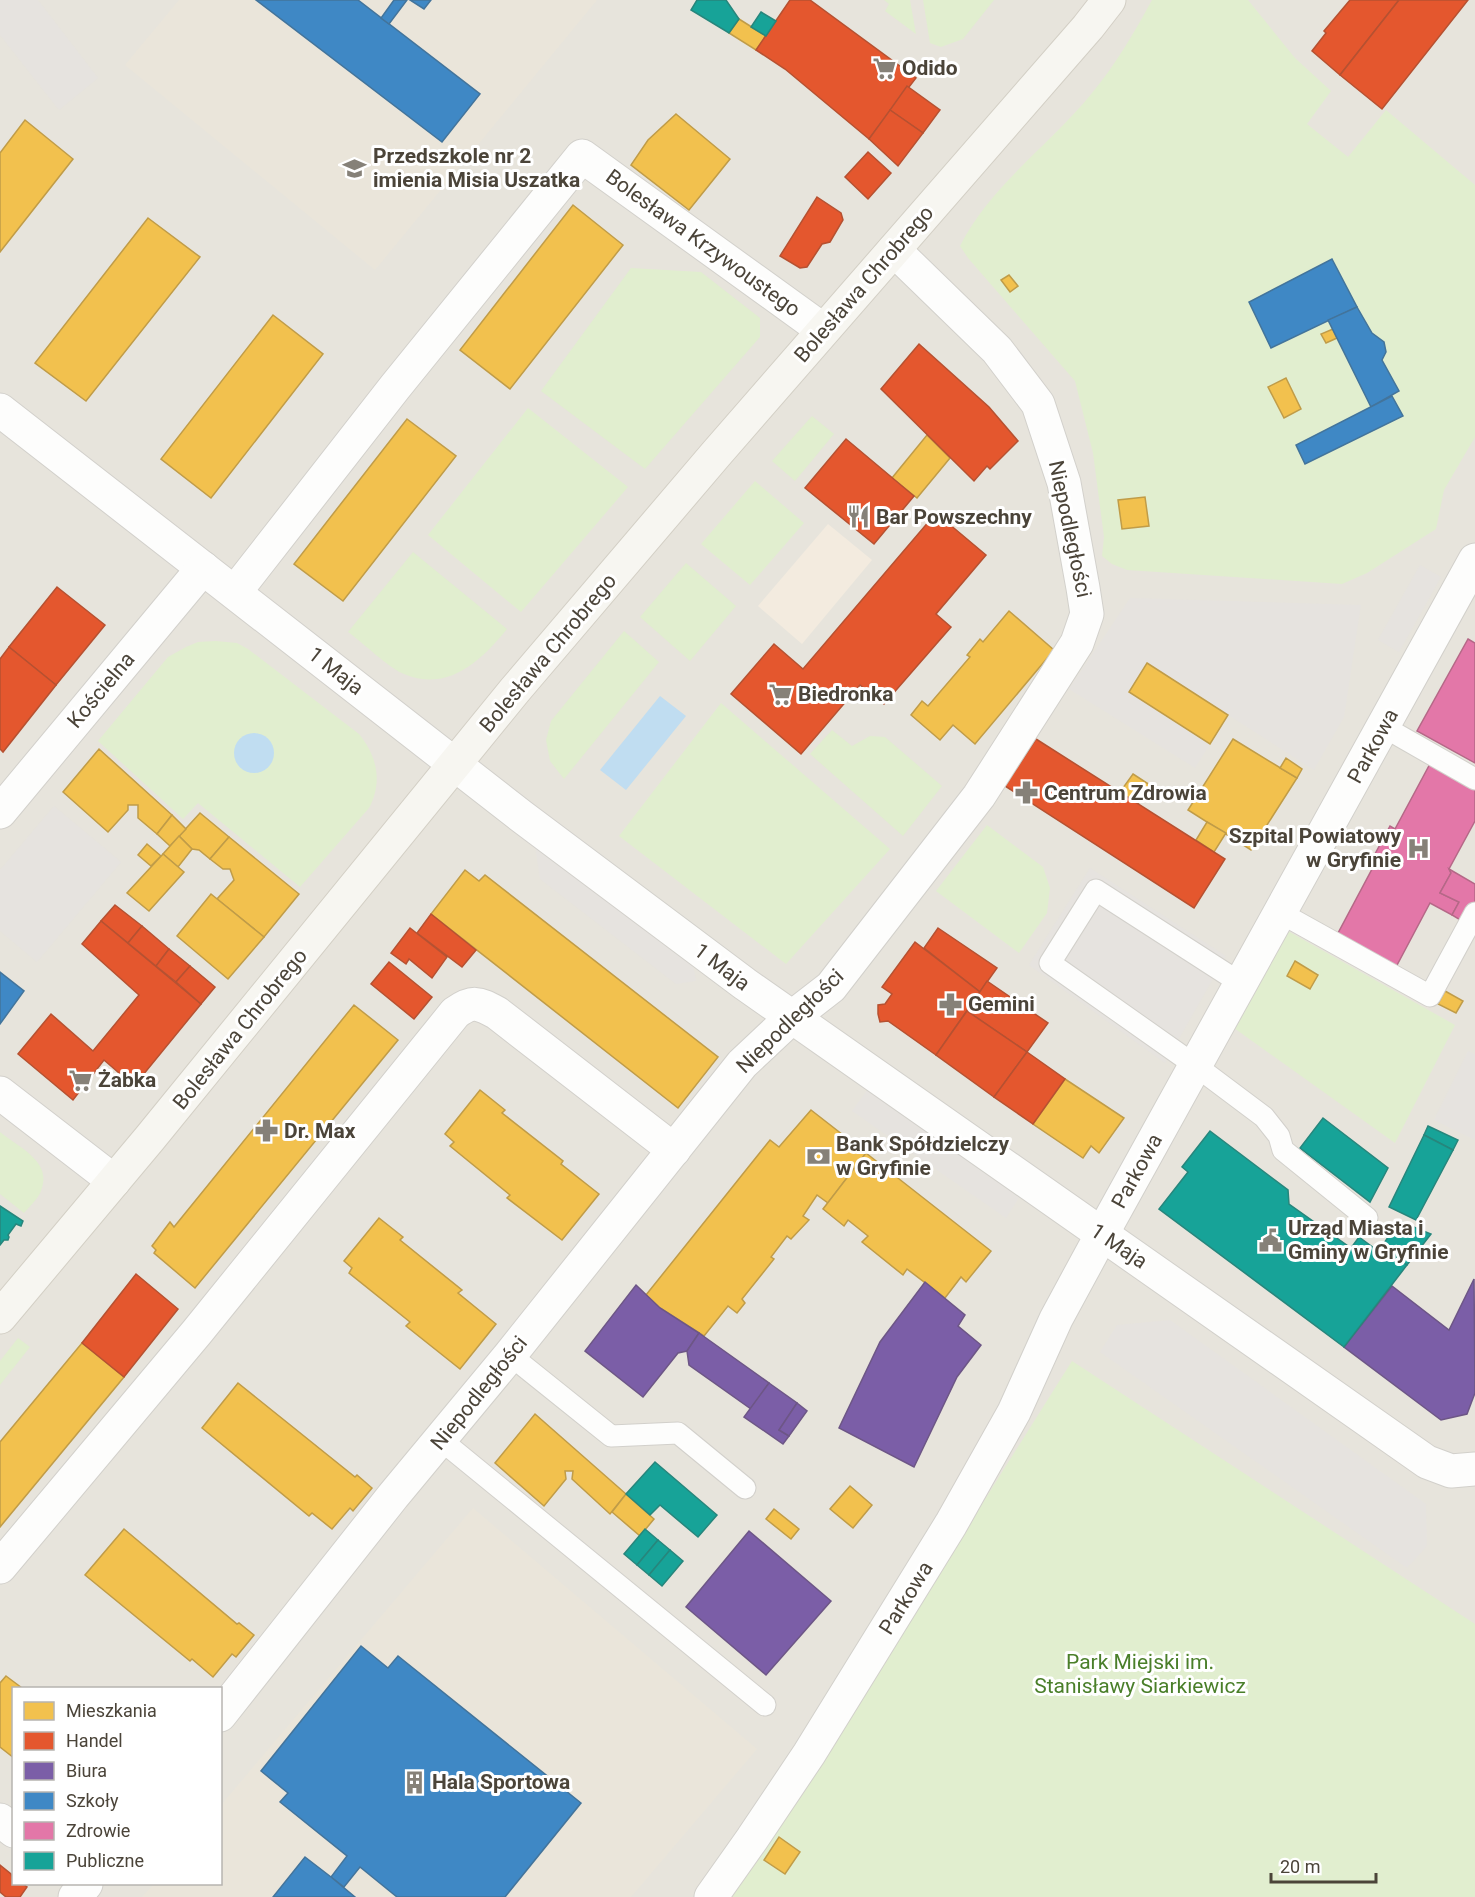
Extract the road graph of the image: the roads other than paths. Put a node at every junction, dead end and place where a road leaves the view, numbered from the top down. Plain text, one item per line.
1 (1109, 0) edge
2 (894, 250) junction
3 (824, 330) junction
4 (0, 410) edge
5 (1475, 560) edge
6 (203, 568) junction
7 (234, 592) junction
8 (1384, 727) junction
9 (455, 764) junction
10 (1475, 779) edge
11 (0, 812) edge
12 (1280, 912) junction
13 (1475, 913) edge
14 (1242, 984) junction
15 (791, 1018) junction
16 (1196, 1065) junction
17 (0, 1093) edge
18 (674, 1150) junction
19 (114, 1181) junction
20 (1367, 1218) dead end
21 (1102, 1234) junction
22 (0, 1317) edge
23 (510, 1356) junction
24 (441, 1440) junction
25 (1475, 1468) edge
26 (745, 1488) dead end
27 (0, 1567) edge
28 (765, 1706) dead end
29 (222, 1712) edge
30 (0, 1820) edge
31 (12, 1829) edge
32 (711, 1897) edge

1 - 2 main road, Bolesława Chrobrego
2 - 3 main road, Bolesława Chrobrego
2 - 15 street, Niepodległości
3 - 7 street, Bolesława Krzywoustego
3 - 9 main road, Bolesława Chrobrego
4 - 6 street, 1 Maja
5 - 8 street, Parkowa
6 - 7 street, 1 Maja
6 - 11 street, Kościelna
7 - 9 street, 1 Maja
8 - 10 lane
8 - 12 street, Parkowa
9 - 15 street, 1 Maja
9 - 19 main road, Bolesława Chrobrego
12 - 13 lane
12 - 14 street, Parkowa
14 - 16 street, Parkowa
14 - 16 lane
15 - 18 street, Niepodległości
15 - 21 street, 1 Maja
16 - 20 lane
16 - 21 street, Parkowa
17 - 19 street
18 - 23 street, Niepodległości
18 - 27 street
19 - 22 main road, Bolesława Chrobrego
21 - 25 street, 1 Maja
21 - 32 street, Parkowa
23 - 24 street, Niepodległości
23 - 26 lane
24 - 28 lane
24 - 29 street, Niepodległości
30 - 31 street

